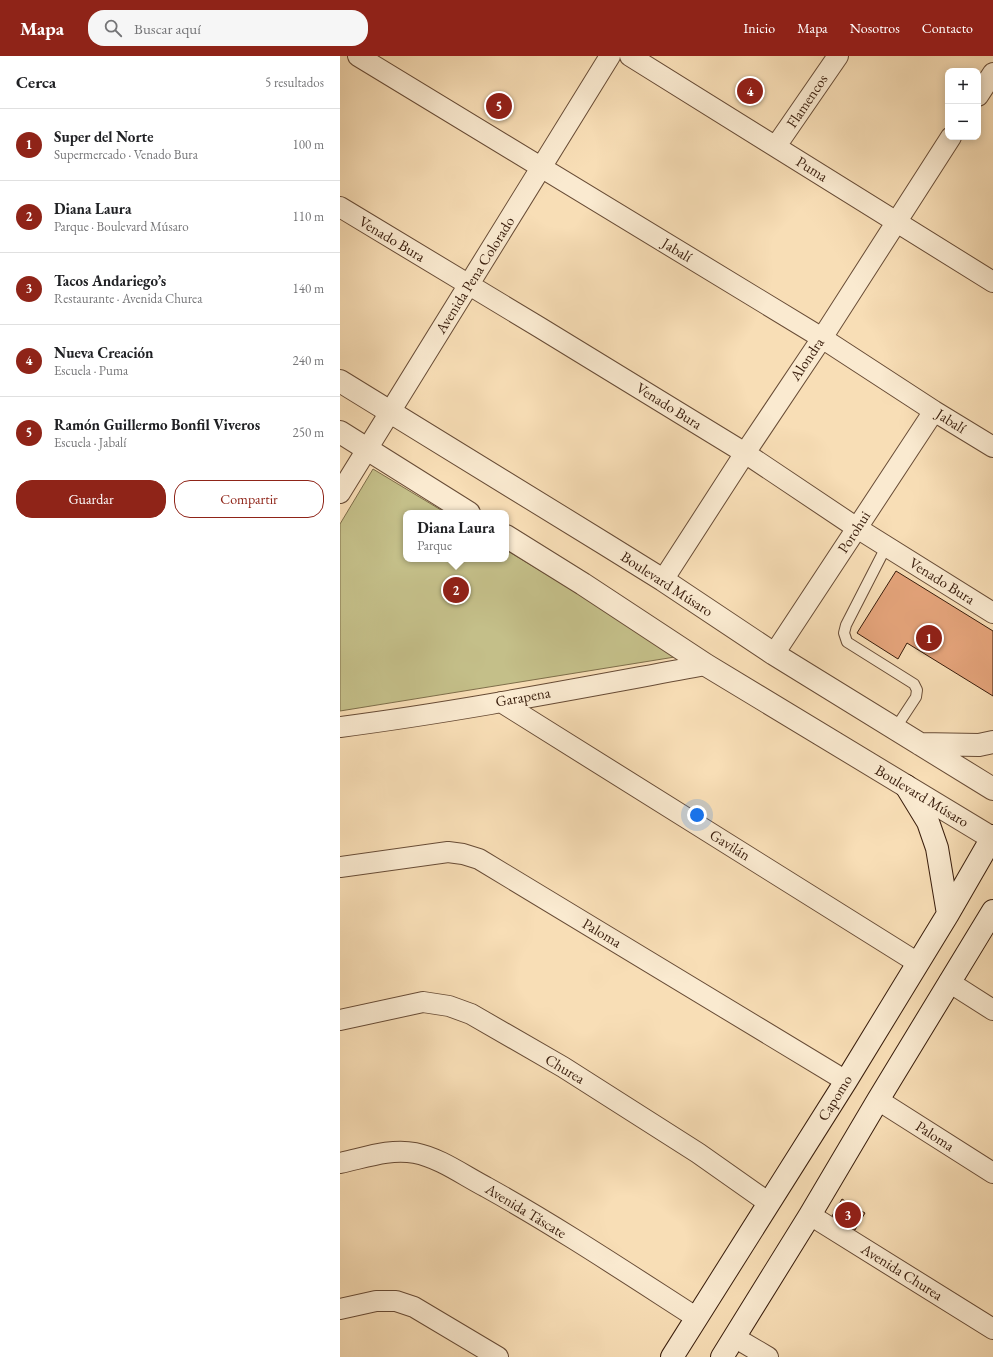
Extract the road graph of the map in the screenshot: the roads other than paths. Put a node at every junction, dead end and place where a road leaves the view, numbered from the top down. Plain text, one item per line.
1 (358, 56) edge
2 (610, 56) edge
3 (630, 56) edge
4 (838, 56) edge
5 (993, 74) edge
6 (981, 92) edge
7 (949, 140) edge
8 (776, 146) junction
9 (541, 168) junction
10 (340, 207) edge
11 (896, 222) junction
12 (993, 282) edge
13 (469, 286) junction
14 (822, 338) junction
15 (340, 381) edge
16 (934, 411) junction
17 (390, 412) junction
18 (340, 432) edge
19 (993, 447) edge
20 (366, 448) junction
21 (745, 453) junction
22 (340, 493) edge
23 (464, 510) edge
24 (857, 528) junction
25 (509, 538) edge
26 (886, 547) junction
27 (663, 580) junction
28 (993, 613) edge
29 (774, 654) junction
30 (706, 665) junction
31 (501, 702) junction
32 (340, 727) edge
33 (895, 730) junction
34 (993, 742) edge
35 (920, 744) junction
36 (906, 786) junction
37 (993, 789) edge
38 (993, 838) edge
39 (340, 867) edge
40 (993, 911) edge
41 (948, 914) junction
42 (993, 936) edge
43 (966, 953) junction
44 (918, 963) junction
45 (949, 982) junction
46 (993, 1010) edge
47 (340, 1020) edge
48 (846, 1081) junction
49 (878, 1100) junction
50 (340, 1163) edge
51 (993, 1173) edge
52 (769, 1203) junction
53 (810, 1215) junction
54 (340, 1309) edge
55 (697, 1318) junction
56 (993, 1330) edge
57 (734, 1337) junction
58 (498, 1357) edge
59 (672, 1357) edge
60 (722, 1357) edge
61 (768, 1357) edge

1 - 9 street, Jabalí
2 - 9 street, Avenida Pena Colorado
3 - 8 street, Puma
4 - 8 street, Flamencos
5 - 6 street
7 - 11 street, Alondra
8 - 11 street, Puma
9 - 13 street, Avenida Pena Colorado
9 - 14 street, Jabalí
10 - 13 street, Venado Bura
11 - 12 street, Puma
11 - 14 street, Alondra
13 - 17 street, Avenida Pena Colorado
13 - 21 street, Venado Bura
14 - 16 street, Jabalí
14 - 21 street, Alondra
15 - 17 street, Boulevard Músaro
16 - 19 street, Jabalí
16 - 24 street, Porohui
17 - 20 street, Avenida Pena Colorado
17 - 27 street, Boulevard Músaro
18 - 20 street
20 - 22 street, Avenida Pena Colorado
20 - 23 street
21 - 24 street, Venado Bura
21 - 27 street, Alondra
24 - 26 street, Venado Bura
24 - 29 street, Porohui
25 - 30 street, Boulevard Músaro
26 - 28 street, Venado Bura
26 - 33 lane
27 - 29 street, Boulevard Músaro
29 - 33 street, Boulevard Músaro
30 - 31 street, Garapena
30 - 36 street, Boulevard Músaro
31 - 32 street, Garapena
31 - 44 street, Gavilán
33 - 35 street, Boulevard Músaro
34 - 35 street
35 - 37 street, Boulevard Músaro
36 - 38 street, Boulevard Músaro
36 - 41 street
38 - 41 street, Capomo
39 - 48 street, Paloma
40 - 43 street
41 - 44 street, Capomo
42 - 43 street
43 - 45 street
44 - 48 street, Capomo
45 - 46 street
45 - 49 street
47 - 52 street, Churea
48 - 52 street, Capomo
49 - 51 street, Paloma
49 - 53 street
50 - 55 street, Avenida Táscate
52 - 55 street, Capomo
53 - 56 street, Avenida Churea
53 - 57 street
54 - 58 street
55 - 59 street, Capomo
57 - 60 street
57 - 61 street

